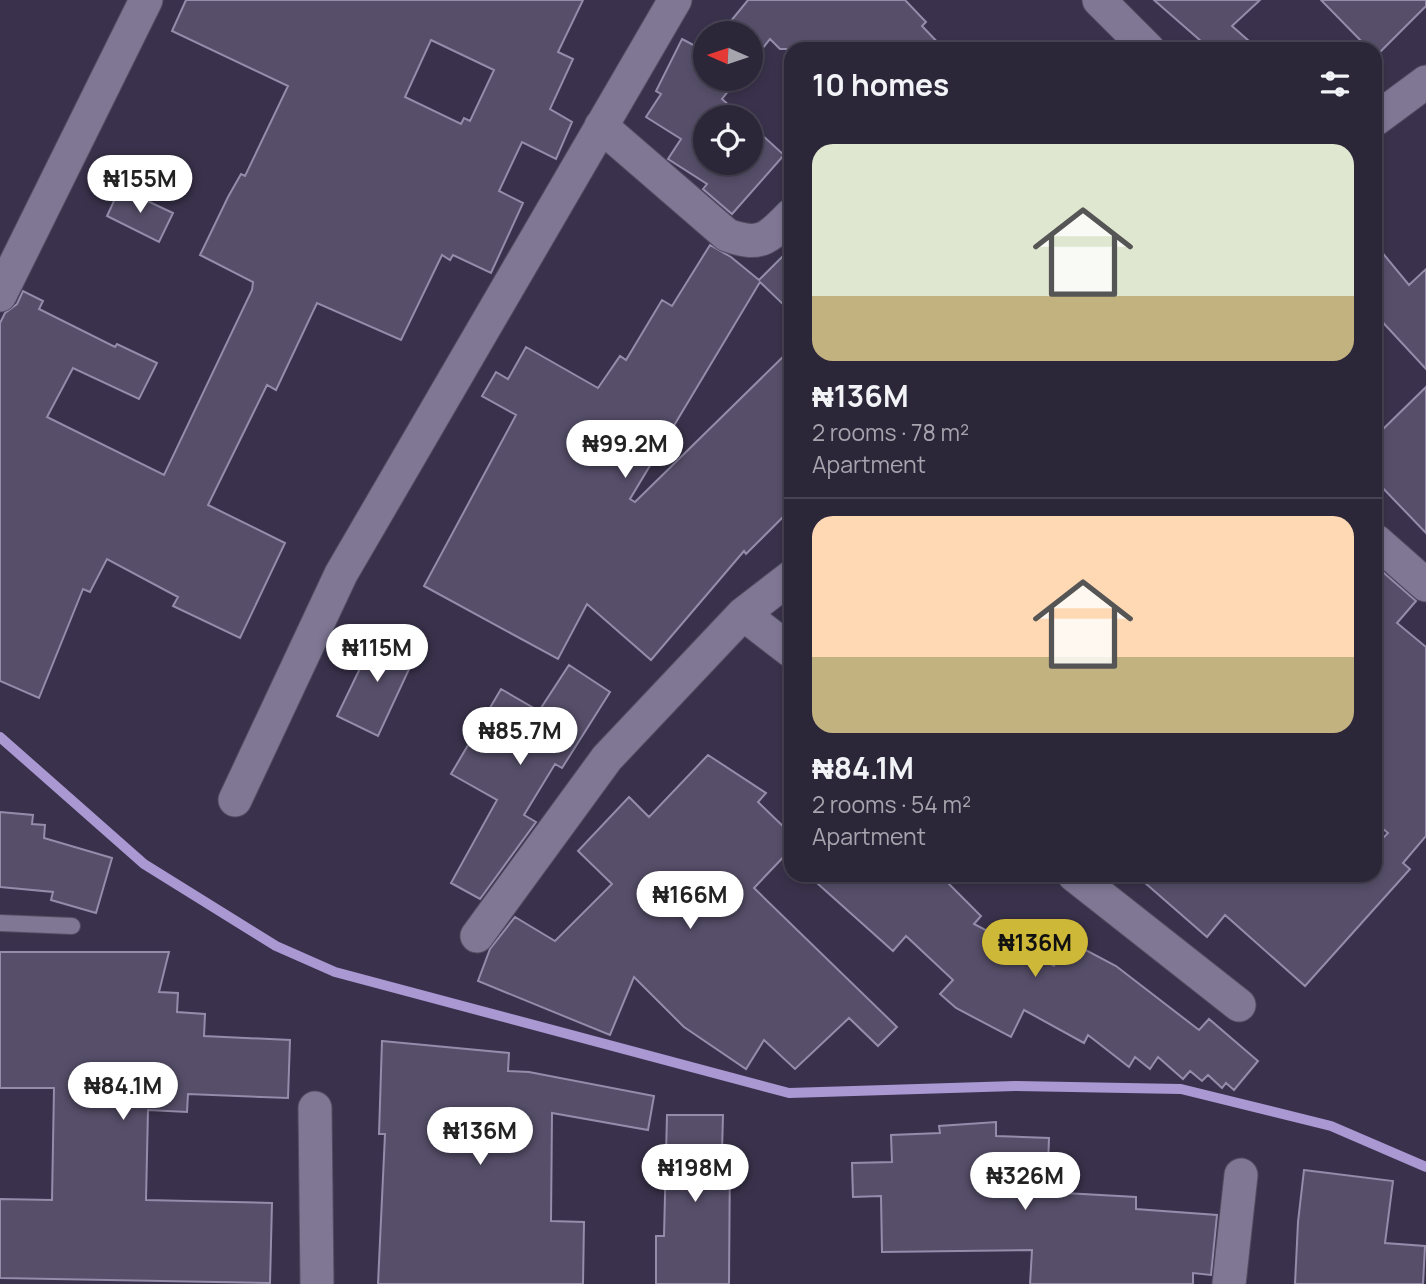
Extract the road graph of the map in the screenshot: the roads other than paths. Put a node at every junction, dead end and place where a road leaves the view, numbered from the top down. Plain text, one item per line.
1 (146, 0) edge
2 (675, 0) edge
3 (1099, 0) edge
4 (1142, 42) edge
5 (1426, 82) edge
6 (1382, 115) edge
7 (601, 126) junction
8 (784, 222) edge
9 (0, 295) edge
10 (1382, 546) edge
11 (784, 582) edge
12 (1426, 585) edge
13 (743, 614) junction
14 (784, 646) edge
15 (235, 800) dead end
16 (1083, 882) edge
17 (0, 923) edge
18 (72, 926) dead end
19 (477, 936) dead end
20 (1239, 1005) dead end
21 (315, 1108) dead end
22 (1241, 1175) dead end
23 (317, 1284) edge
24 (1230, 1284) edge

1 - 9 street
2 - 7 street
3 - 4 street
5 - 6 street
7 - 8 street
7 - 15 street
10 - 12 street
11 - 13 street
13 - 14 street
13 - 19 street
16 - 20 street
17 - 18 lane
21 - 23 street
22 - 24 street

